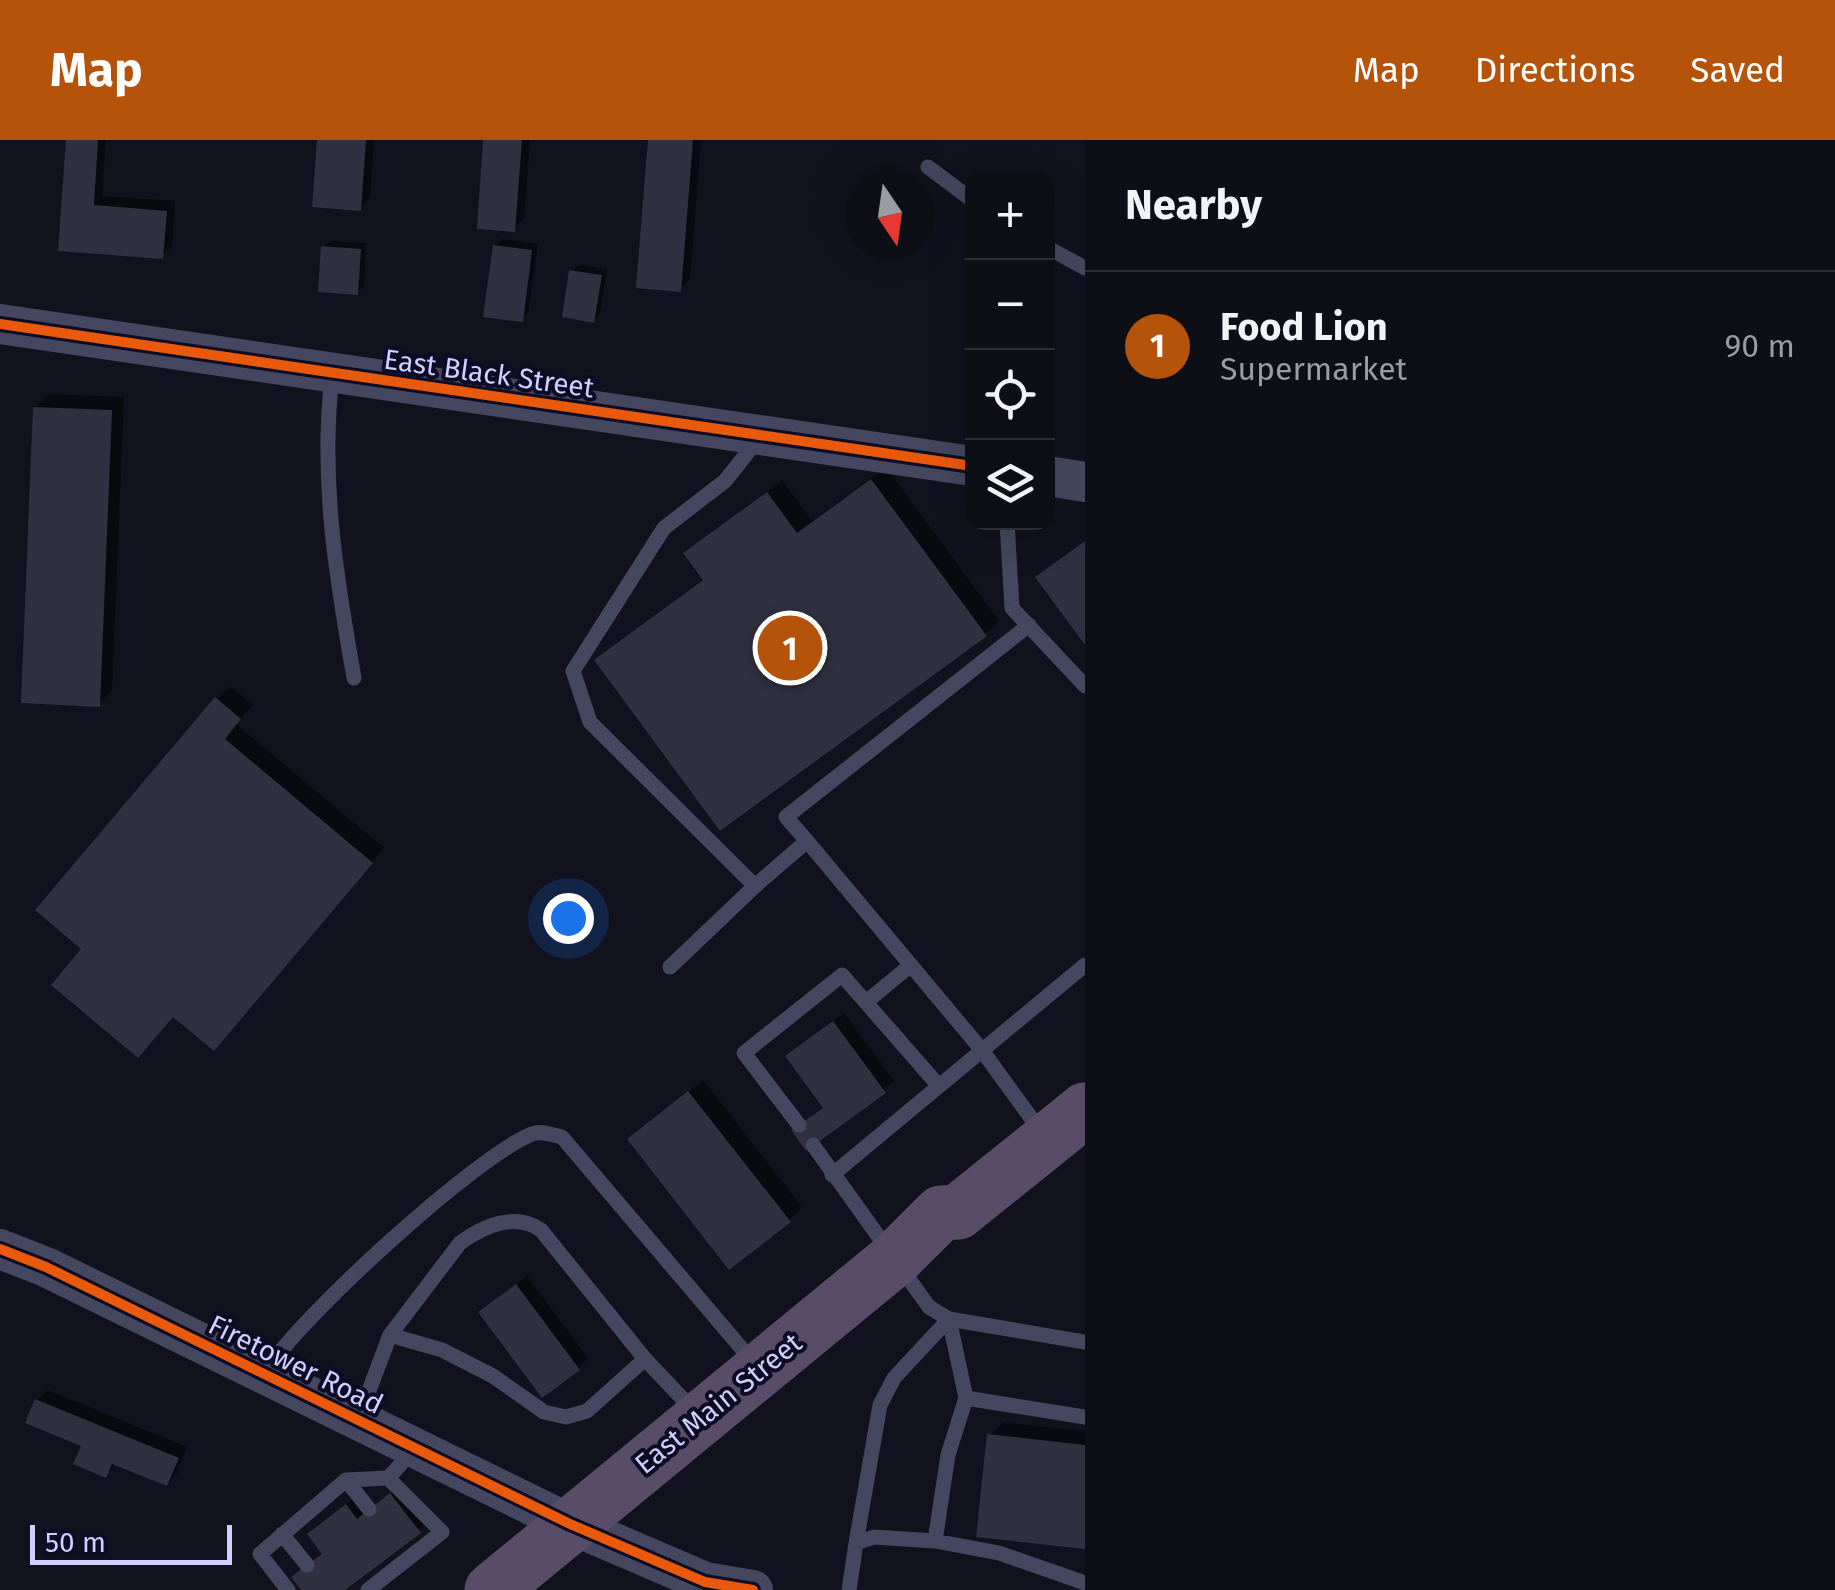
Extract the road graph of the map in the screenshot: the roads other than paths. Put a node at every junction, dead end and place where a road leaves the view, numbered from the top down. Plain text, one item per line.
1 (928, 167) dead end
2 (965, 195) edge
3 (1055, 252) edge
4 (1085, 268) edge
5 (0, 324) edge
6 (332, 372) junction
7 (762, 435) junction
8 (965, 465) edge
9 (1055, 477) edge
10 (1085, 482) edge
11 (1007, 530) edge
12 (1029, 625) junction
13 (354, 678) dead end
14 (1085, 686) edge
15 (807, 841) junction
16 (755, 886) junction
17 (1085, 965) edge
18 (911, 966) junction
19 (670, 967) dead end
20 (866, 1002) junction
21 (981, 1048) junction
22 (1085, 1078) edge
23 (938, 1085) junction
24 (799, 1125) dead end
25 (1062, 1126) edge
26 (813, 1145) dead end
27 (832, 1175) junction
28 (0, 1249) edge
29 (896, 1258) junction
30 (949, 1319) junction
31 (390, 1334) junction
32 (1085, 1342) edge
33 (645, 1359) junction
34 (759, 1370) junction
35 (264, 1374) junction
36 (966, 1398) junction
37 (1085, 1417) edge
38 (701, 1418) junction
39 (358, 1420) junction
40 (416, 1448) junction
41 (388, 1478) junction
42 (346, 1480) junction
43 (369, 1509) dead end
44 (570, 1524) junction
45 (282, 1534) junction
46 (935, 1541) junction
47 (856, 1543) junction
48 (308, 1565) dead end
49 (673, 1579) edge
50 (1085, 1583) edge
51 (288, 1590) edge
52 (368, 1590) edge
53 (492, 1590) edge
54 (754, 1590) edge
55 (849, 1590) edge

1 - 2 lane
3 - 4 lane
5 - 6 street, East Black Street
6 - 7 street, East Black Street
6 - 13 lane
7 - 8 street, East Black Street
7 - 16 lane
9 - 10 street
11 - 12 lane
12 - 14 lane
12 - 15 lane
15 - 16 lane
15 - 18 lane
16 - 19 lane
17 - 21 lane
18 - 20 lane
18 - 21 lane
20 - 23 lane
20 - 24 lane
21 - 23 lane
21 - 25 lane
22 - 25 highway, East Main Street
23 - 27 lane
25 - 29 highway, East Main Street
26 - 27 lane
27 - 29 lane
28 - 35 street, Firetower Road
29 - 30 lane
29 - 34 highway, East Main Street
30 - 32 lane
30 - 36 lane
30 - 47 lane
31 - 33 lane
31 - 33 lane
31 - 39 lane
33 - 38 lane
34 - 35 lane
34 - 38 highway, East Main Street
35 - 39 street, Firetower Road
36 - 37 lane
36 - 46 lane
38 - 44 highway, East Main Street
39 - 40 street, Firetower Road
40 - 41 lane
40 - 44 street, Firetower Road
41 - 42 lane
41 - 52 lane
42 - 43 lane
42 - 45 lane
44 - 49 street, Firetower Road
44 - 53 highway, East Main Street
45 - 48 lane
45 - 51 lane
46 - 47 lane
46 - 50 lane
47 - 55 lane
49 - 54 street, Firetower Road

